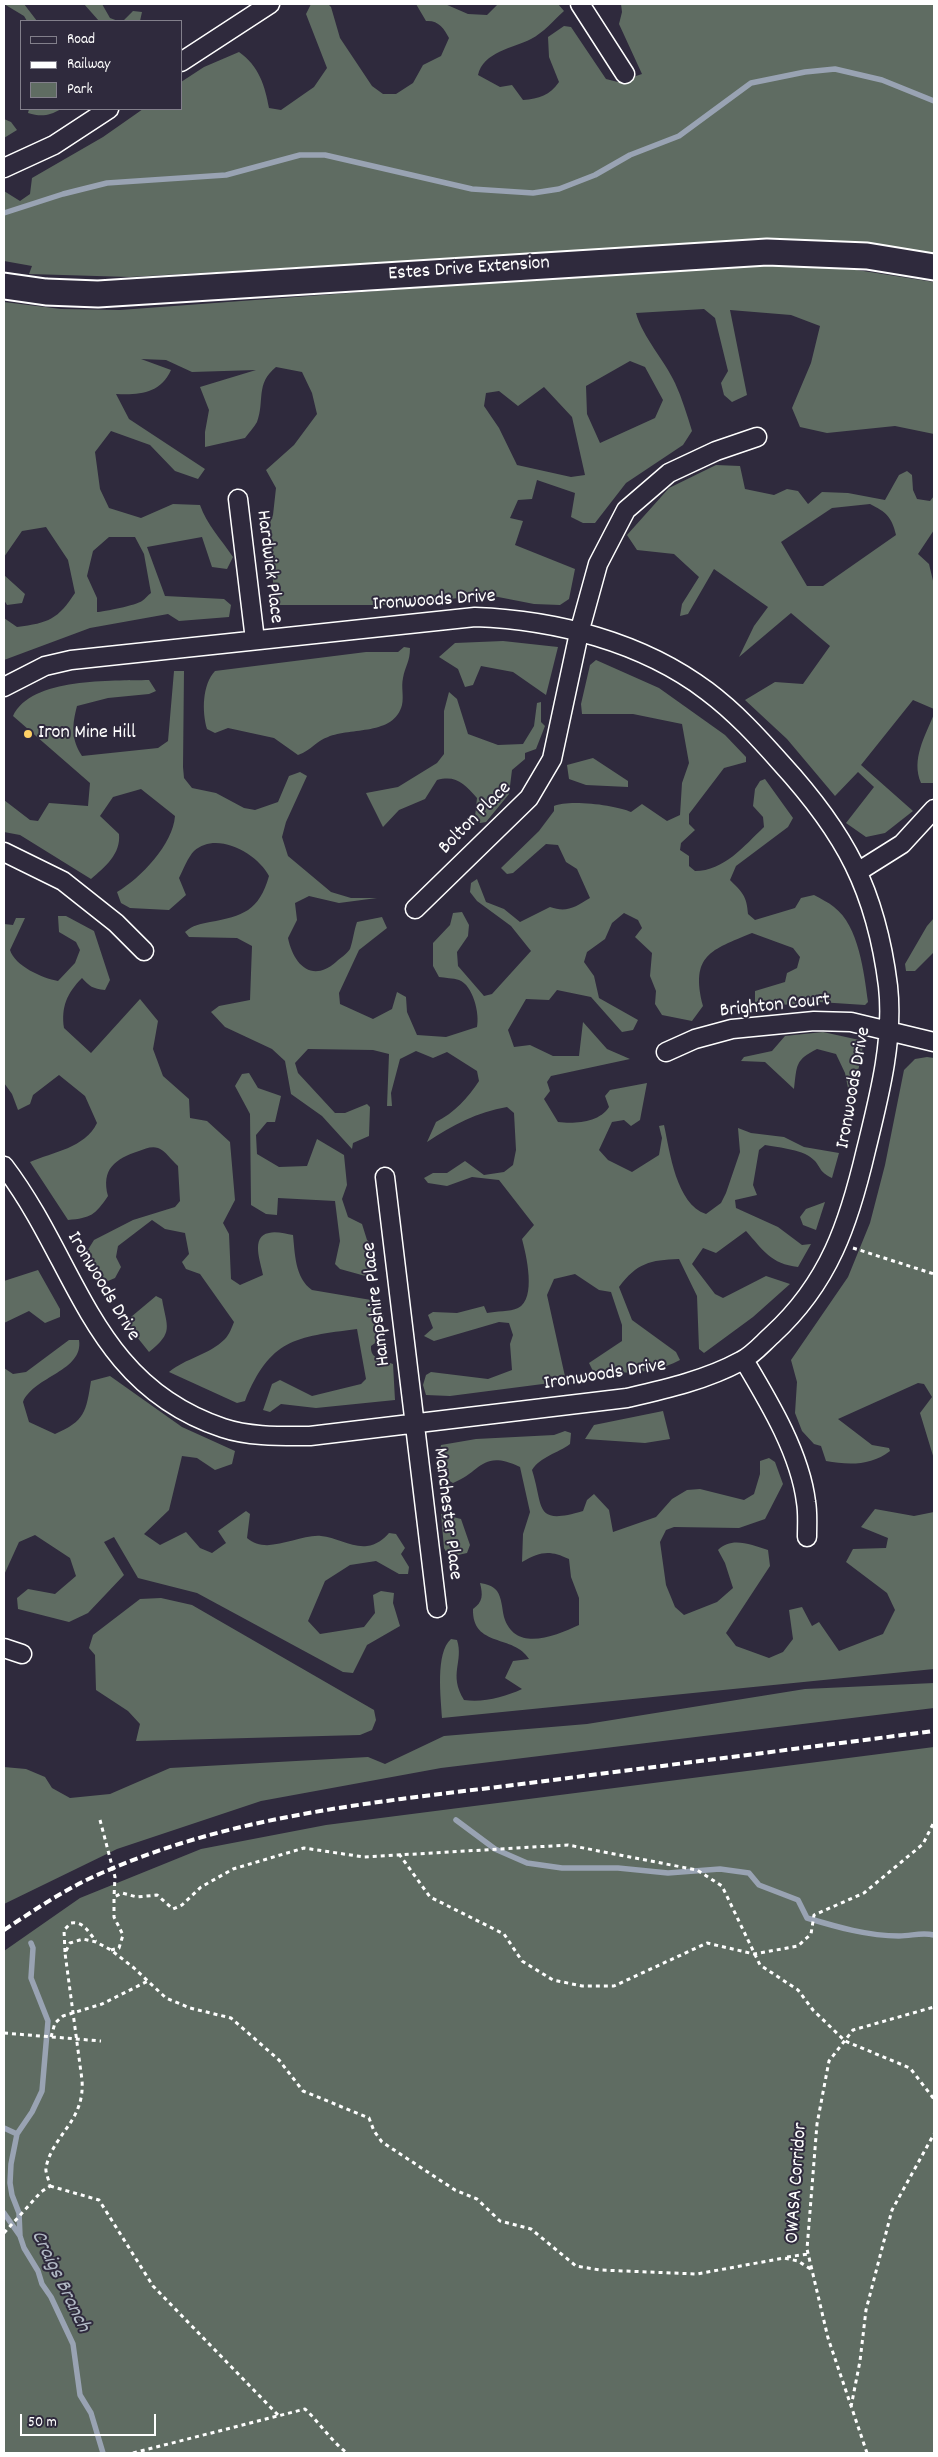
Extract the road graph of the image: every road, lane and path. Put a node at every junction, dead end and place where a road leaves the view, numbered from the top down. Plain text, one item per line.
1 (270, 4) edge
2 (580, 4) edge
3 (182, 61) edge
4 (625, 74) dead end
5 (107, 110) edge
6 (4, 168) edge
7 (934, 267) edge
8 (4, 286) edge
9 (757, 438) dead end
10 (238, 499) dead end
11 (579, 632) junction
12 (255, 640) junction
13 (4, 686) edge
14 (934, 810) edge
15 (4, 852) edge
16 (859, 871) junction
17 (415, 909) dead end
18 (144, 951) dead end
19 (890, 1031) junction
20 (934, 1042) edge
21 (666, 1052) dead end
22 (4, 1166) edge
23 (385, 1178) dead end
24 (838, 1243) junction
25 (934, 1274) edge
26 (744, 1360) junction
27 (414, 1425) junction
28 (808, 1537) dead end
29 (437, 1608) dead end
30 (4, 1648) edge
31 (22, 1654) dead end
32 (100, 1820) dead end
33 (934, 1822) edge
34 (399, 1853) junction
35 (114, 1897) junction
36 (96, 1942) junction
37 (111, 1950) junction
38 (65, 1953) junction
39 (754, 1954) junction
40 (148, 1981) junction
41 (934, 2007) edge
42 (73, 2013) junction
43 (4, 2033) edge
44 (51, 2037) junction
45 (77, 2039) junction
46 (101, 2041) dead end
47 (844, 2041) junction
48 (934, 2099) edge
49 (934, 2134) edge
50 (50, 2186) junction
51 (4, 2233) edge
52 (808, 2254) junction
53 (784, 2258) junction
54 (812, 2270) junction
55 (850, 2407) junction
56 (278, 2415) junction
57 (133, 2453) edge
58 (347, 2453) edge
59 (867, 2453) edge

1 - 3 street
2 - 4 street
5 - 6 street
7 - 8 main road, Estes Drive Extension
9 - 11 street, Bolton Place
10 - 12 street, Hardwick Place
11 - 12 street, Ironwoods Drive
11 - 16 street, Ironwoods Drive
11 - 17 street, Bolton Place
12 - 13 street, Ironwoods Drive
14 - 16 street
15 - 18 street
16 - 19 street, Ironwoods Drive
19 - 20 street, Brighton Court
19 - 21 street, Brighton Court
19 - 24 street, Ironwoods Drive
22 - 27 street, Ironwoods Drive
23 - 27 street, Hampshire Place
24 - 25 path
24 - 26 street, Ironwoods Drive
26 - 27 street, Ironwoods Drive
26 - 28 street
27 - 29 street, Manchester Place
30 - 31 street
32 - 35 path
33 - 39 path
34 - 35 path
34 - 39 path
34 - 39 path
35 - 37 path
36 - 37 path
36 - 38 path
36 - 38 path
37 - 40 path
38 - 42 path
39 - 47 path
40 - 42 path
40 - 53 path
41 - 47 path, OWASA Corridor
42 - 44 path
42 - 45 path
43 - 44 path
44 - 45 path
45 - 46 path
45 - 50 path
47 - 48 path
47 - 52 path, OWASA Corridor
49 - 55 path
50 - 51 path
50 - 56 path
52 - 53 path
52 - 54 path, OWASA Corridor
53 - 54 path
54 - 55 path, OWASA Corridor
55 - 59 path, OWASA Corridor
56 - 57 path
56 - 58 path

